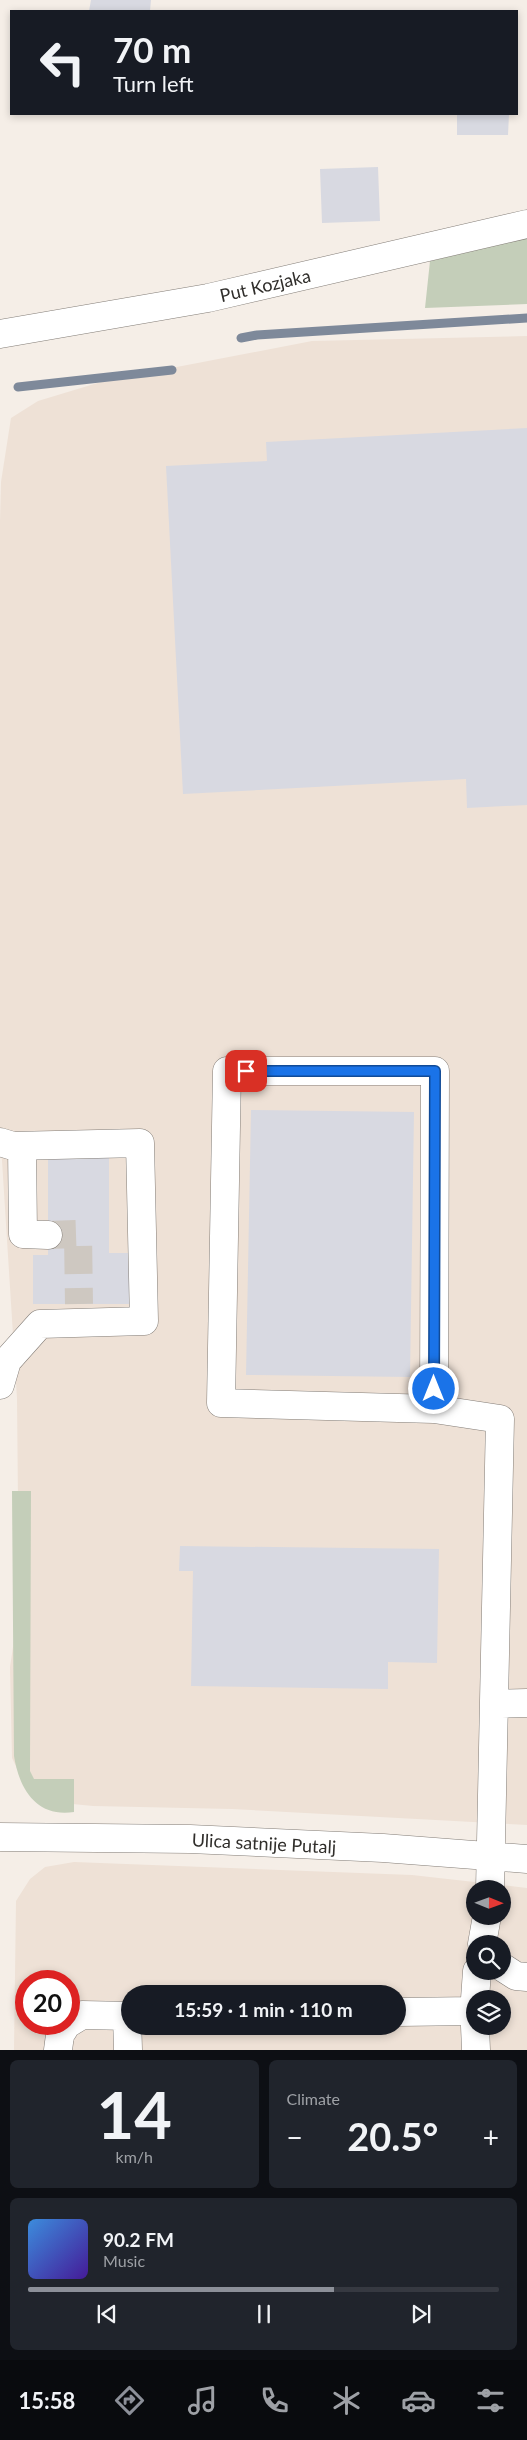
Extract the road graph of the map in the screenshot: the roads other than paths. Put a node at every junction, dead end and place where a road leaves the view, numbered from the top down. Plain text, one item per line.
1 (527, 224) edge
2 (0, 334) edge
3 (11, 1144) edge
4 (48, 1234) tunnel mouth
5 (0, 1385) edge
6 (434, 1409) junction
7 (527, 1703) edge
8 (494, 1704) junction
9 (0, 1837) edge
10 (491, 1855) junction
11 (527, 1859) edge
12 (490, 1880) edge
13 (511, 1973) edge
14 (527, 1977) edge
15 (466, 2011) edge
16 (406, 2012) edge
17 (121, 2016) edge
18 (80, 2017) edge
19 (60, 2035) edge
20 (128, 2035) edge
21 (475, 2035) edge
22 (58, 2050) edge
23 (128, 2050) edge
24 (476, 2050) edge

1 - 2 street, Put Kozjaka
3 - 4 street
3 - 5 street
6 - 6 street
6 - 8 street
7 - 8 street
8 - 10 street
9 - 10 street, Ulica satnije Putalj
10 - 11 street, Ulica satnije Putalj
10 - 12 street
13 - 14 street
15 - 16 street
17 - 18 street
19 - 22 street
20 - 23 street
21 - 24 street

